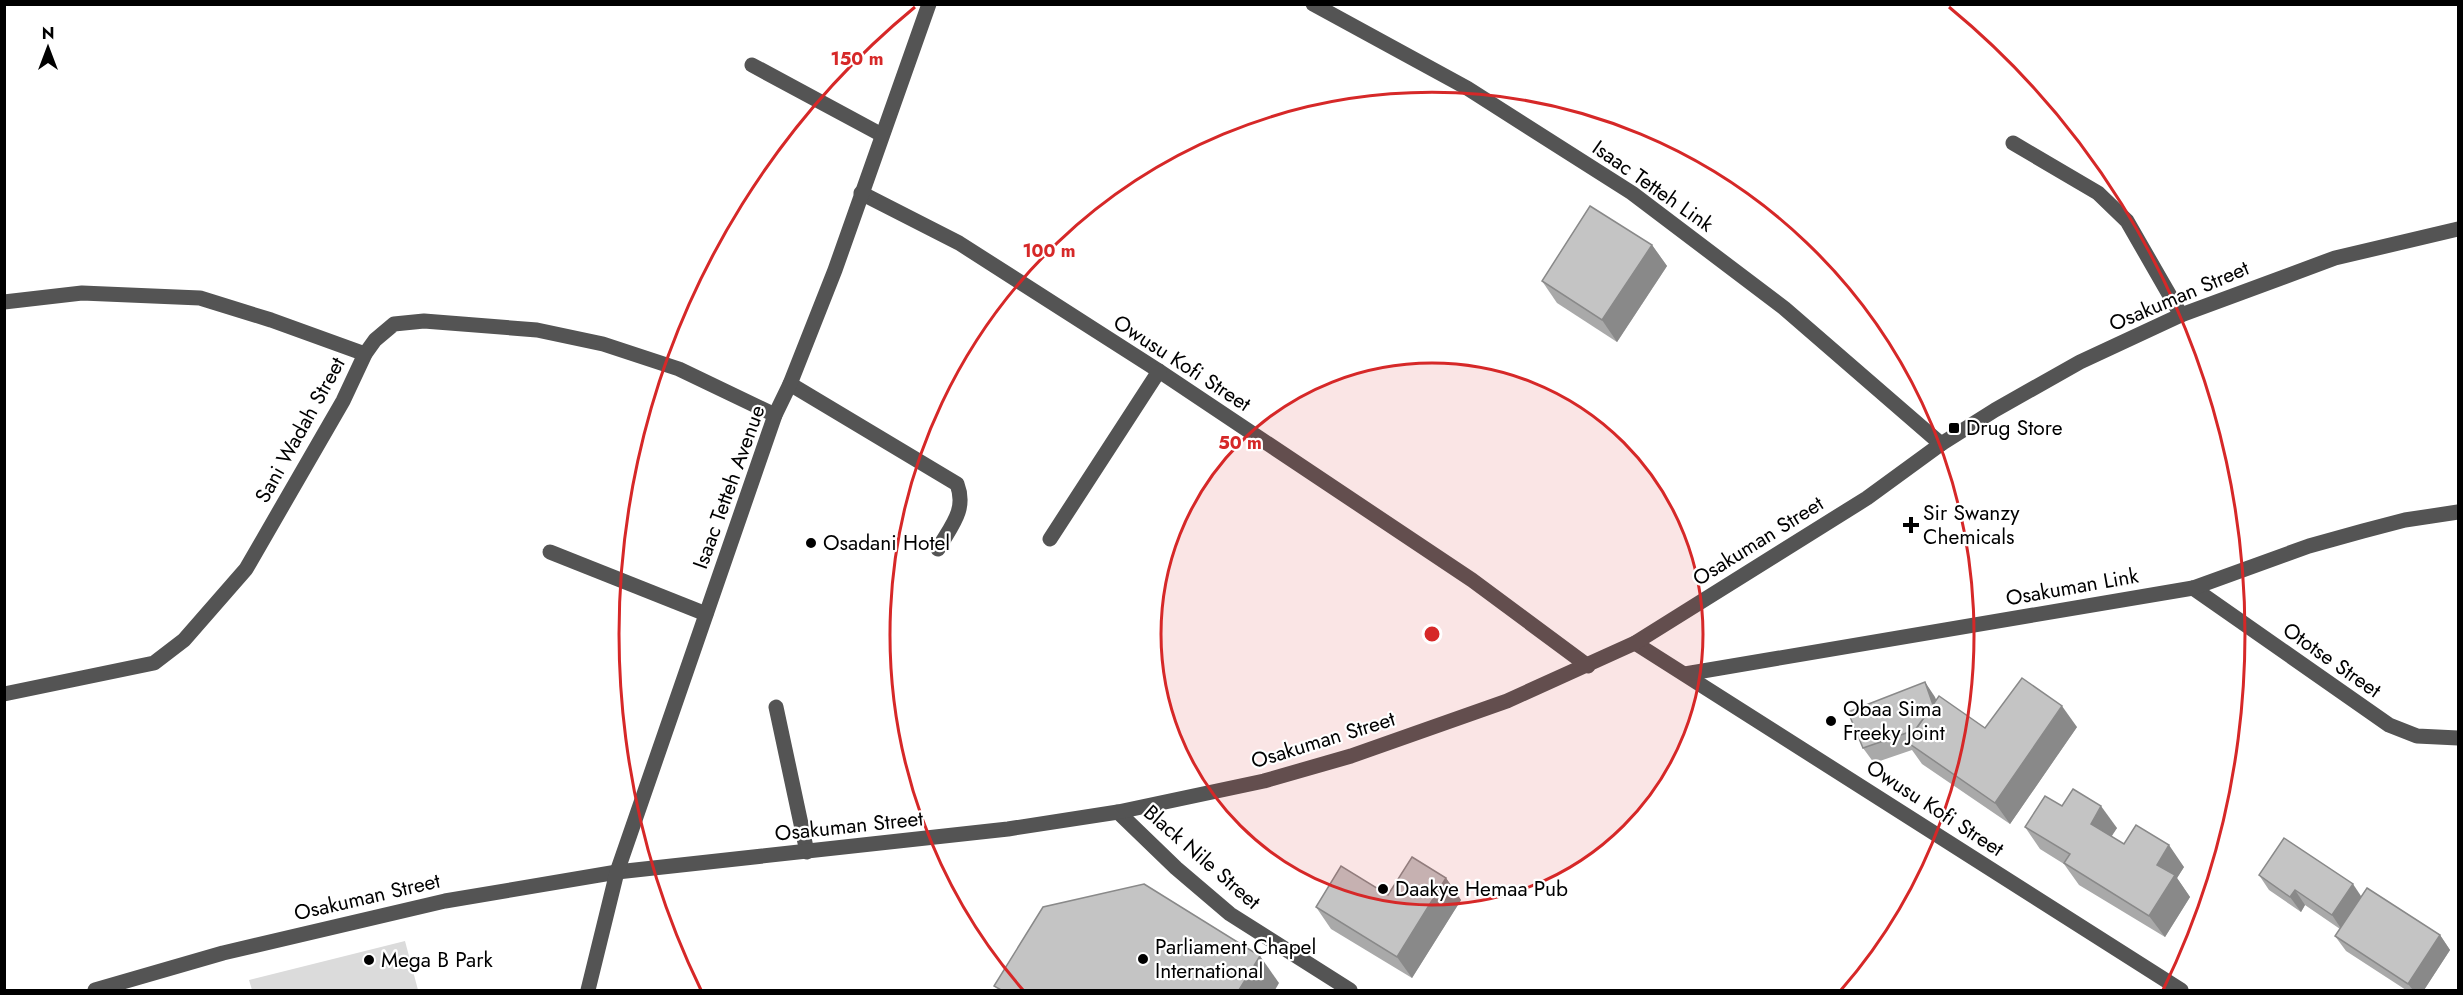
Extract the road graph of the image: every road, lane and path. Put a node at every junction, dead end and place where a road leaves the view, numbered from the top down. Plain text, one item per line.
1 (928, 4) edge
2 (1313, 4) edge
3 (752, 65) dead end
4 (882, 135) junction
5 (2013, 143) dead end
6 (861, 193) junction
7 (2458, 229) edge
8 (4, 302) edge
9 (2181, 315) junction
10 (365, 354) junction
11 (1158, 371) junction
12 (790, 384) junction
13 (775, 415) junction
14 (1941, 444) junction
15 (2458, 512) edge
16 (1050, 539) dead end
17 (938, 549) dead end
18 (550, 552) dead end
19 (2193, 588) junction
20 (706, 614) junction
21 (1635, 643) junction
22 (1588, 666) junction
23 (1685, 674) junction
24 (4, 694) edge
25 (776, 708) dead end
26 (2458, 738) edge
27 (1118, 812) junction
28 (807, 852) junction
29 (617, 872) junction
30 (96, 990) edge
31 (588, 990) edge
32 (1350, 990) edge
33 (2181, 990) edge

1 - 4 street, Isaac Tetteh Avenue
2 - 14 street, Isaac Tetteh Link
3 - 4 street
4 - 6 street, Isaac Tetteh Avenue
5 - 9 street
6 - 11 street, Owusu Kofi Street
6 - 12 street, Isaac Tetteh Avenue
7 - 9 street, Osakuman Street
8 - 10 street, Sani Wadah Street
9 - 14 street, Osakuman Street
10 - 13 street
10 - 24 street, Sani Wadah Street
11 - 16 street
11 - 22 street, Owusu Kofi Street
12 - 13 street, Isaac Tetteh Avenue
12 - 17 street
13 - 20 street, Isaac Tetteh Avenue
14 - 21 street, Osakuman Street
15 - 19 street, Osakuman Link
18 - 20 street
19 - 23 street, Osakuman Link
19 - 26 street, Ototse Street
20 - 29 street, Isaac Tetteh Avenue
21 - 22 street, Osakuman Street
21 - 23 street, Owusu Kofi Street
22 - 27 street, Osakuman Street
23 - 33 street, Owusu Kofi Street
25 - 28 street
27 - 28 street, Osakuman Street
27 - 32 street, Black Nile Street
28 - 29 street, Osakuman Street
29 - 30 street, Osakuman Street
29 - 31 street, Isaac Tetteh Avenue

